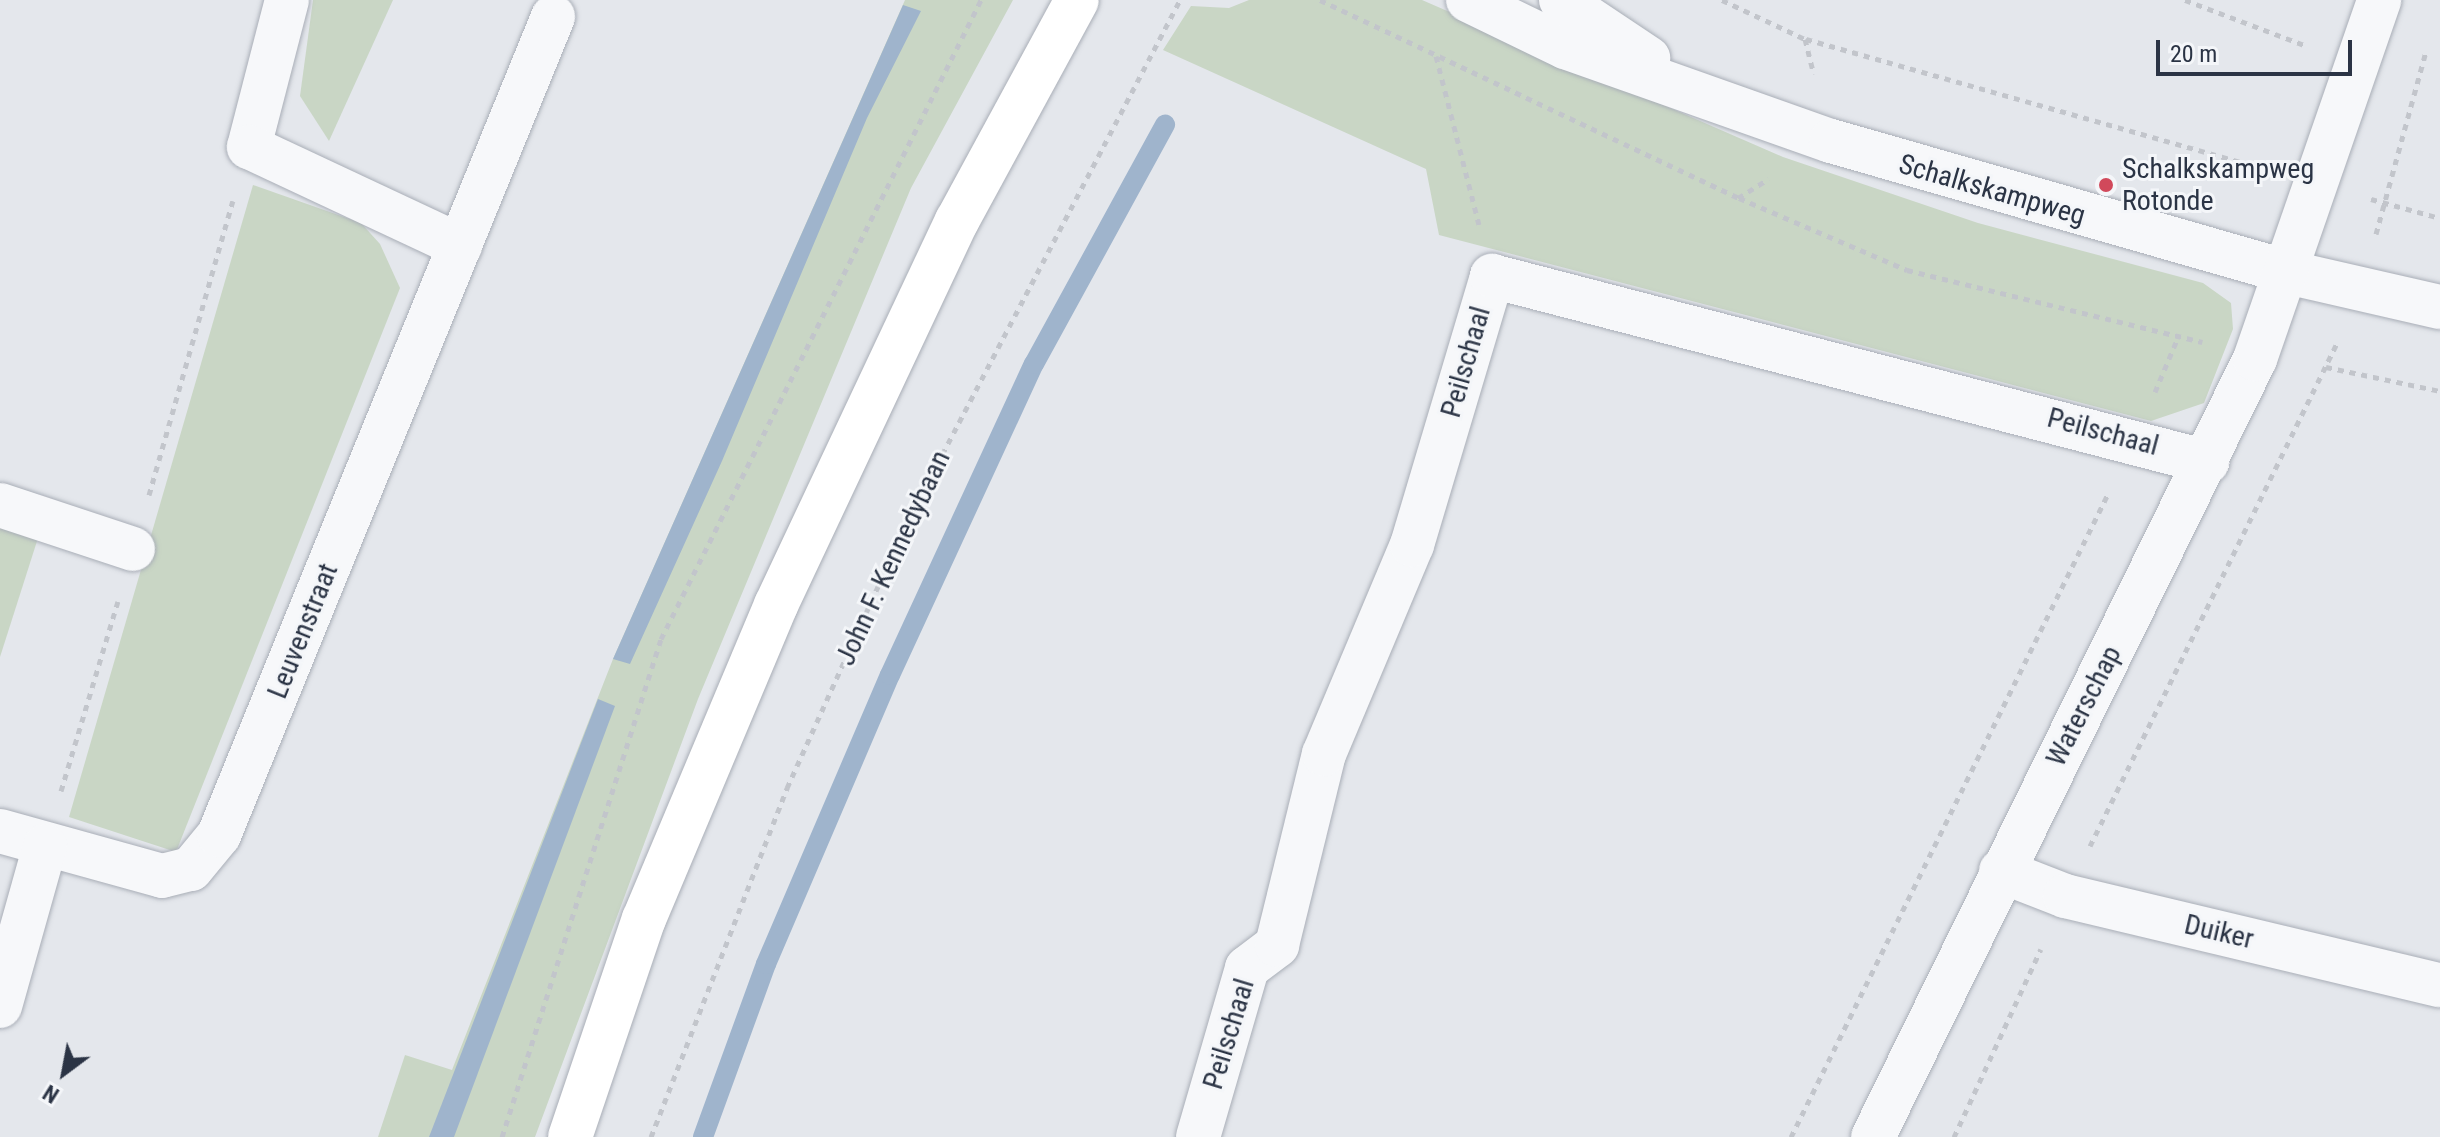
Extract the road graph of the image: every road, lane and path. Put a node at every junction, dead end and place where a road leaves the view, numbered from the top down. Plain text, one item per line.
1 (287, 0) edge
2 (981, 0) edge
3 (1077, 0) edge
4 (1180, 0) edge
5 (1468, 0) edge
6 (1561, 0) edge
7 (2185, 0) edge
8 (2379, 0) edge
9 (553, 17) dead end
10 (1805, 39) dead end
11 (1436, 55) dead end
12 (2360, 67) junction
13 (1690, 86) junction
14 (249, 147) junction
15 (2320, 184) junction
16 (1738, 198) dead end
17 (2440, 218) edge
18 (460, 246) junction
19 (2287, 272) junction
20 (1492, 276) junction
21 (2440, 307) edge
22 (2179, 335) junction
23 (2255, 359) junction
24 (2326, 367) dead end
25 (2318, 382) dead end
26 (2440, 391) edge
27 (2135, 439) junction
28 (2207, 462) junction
29 (0, 505) edge
30 (133, 549) junction
31 (0, 831) edge
32 (45, 846) junction
33 (2001, 871) junction
34 (2440, 985) edge
35 (0, 1006) edge
36 (502, 1137) edge
37 (570, 1137) edge
38 (651, 1137) edge
39 (1198, 1137) edge
40 (1791, 1137) edge
41 (1873, 1137) edge

1 - 14 street
2 - 36 path
3 - 37 main road
4 - 38 path, John F. Kennedybaan
5 - 13 street, Schalkskampweg
6 - 13 street, Schalkskampweg
7 - 12 path
8 - 12 street, Waterschap
9 - 18 street, Leuvenstraat
10 - 15 path
11 - 20 path
12 - 15 street, Waterschap
13 - 19 street, Schalkskampweg
14 - 18 street
14 - 30 path
15 - 17 path
15 - 19 street, Waterschap
16 - 22 path
18 - 32 street, Leuvenstraat
19 - 21 street, Schalkskampweg
19 - 23 street, Waterschap
20 - 27 street, Peilschaal
20 - 39 street, Peilschaal
22 - 23 path
22 - 27 path
23 - 25 path
23 - 28 street, Waterschap
24 - 26 path
27 - 28 street, Peilschaal
27 - 40 path
28 - 33 street, Waterschap
29 - 30 street
30 - 32 path
31 - 32 street, Leuvenstraat
32 - 35 street
33 - 34 street, Duiker
33 - 41 street, Waterschap

